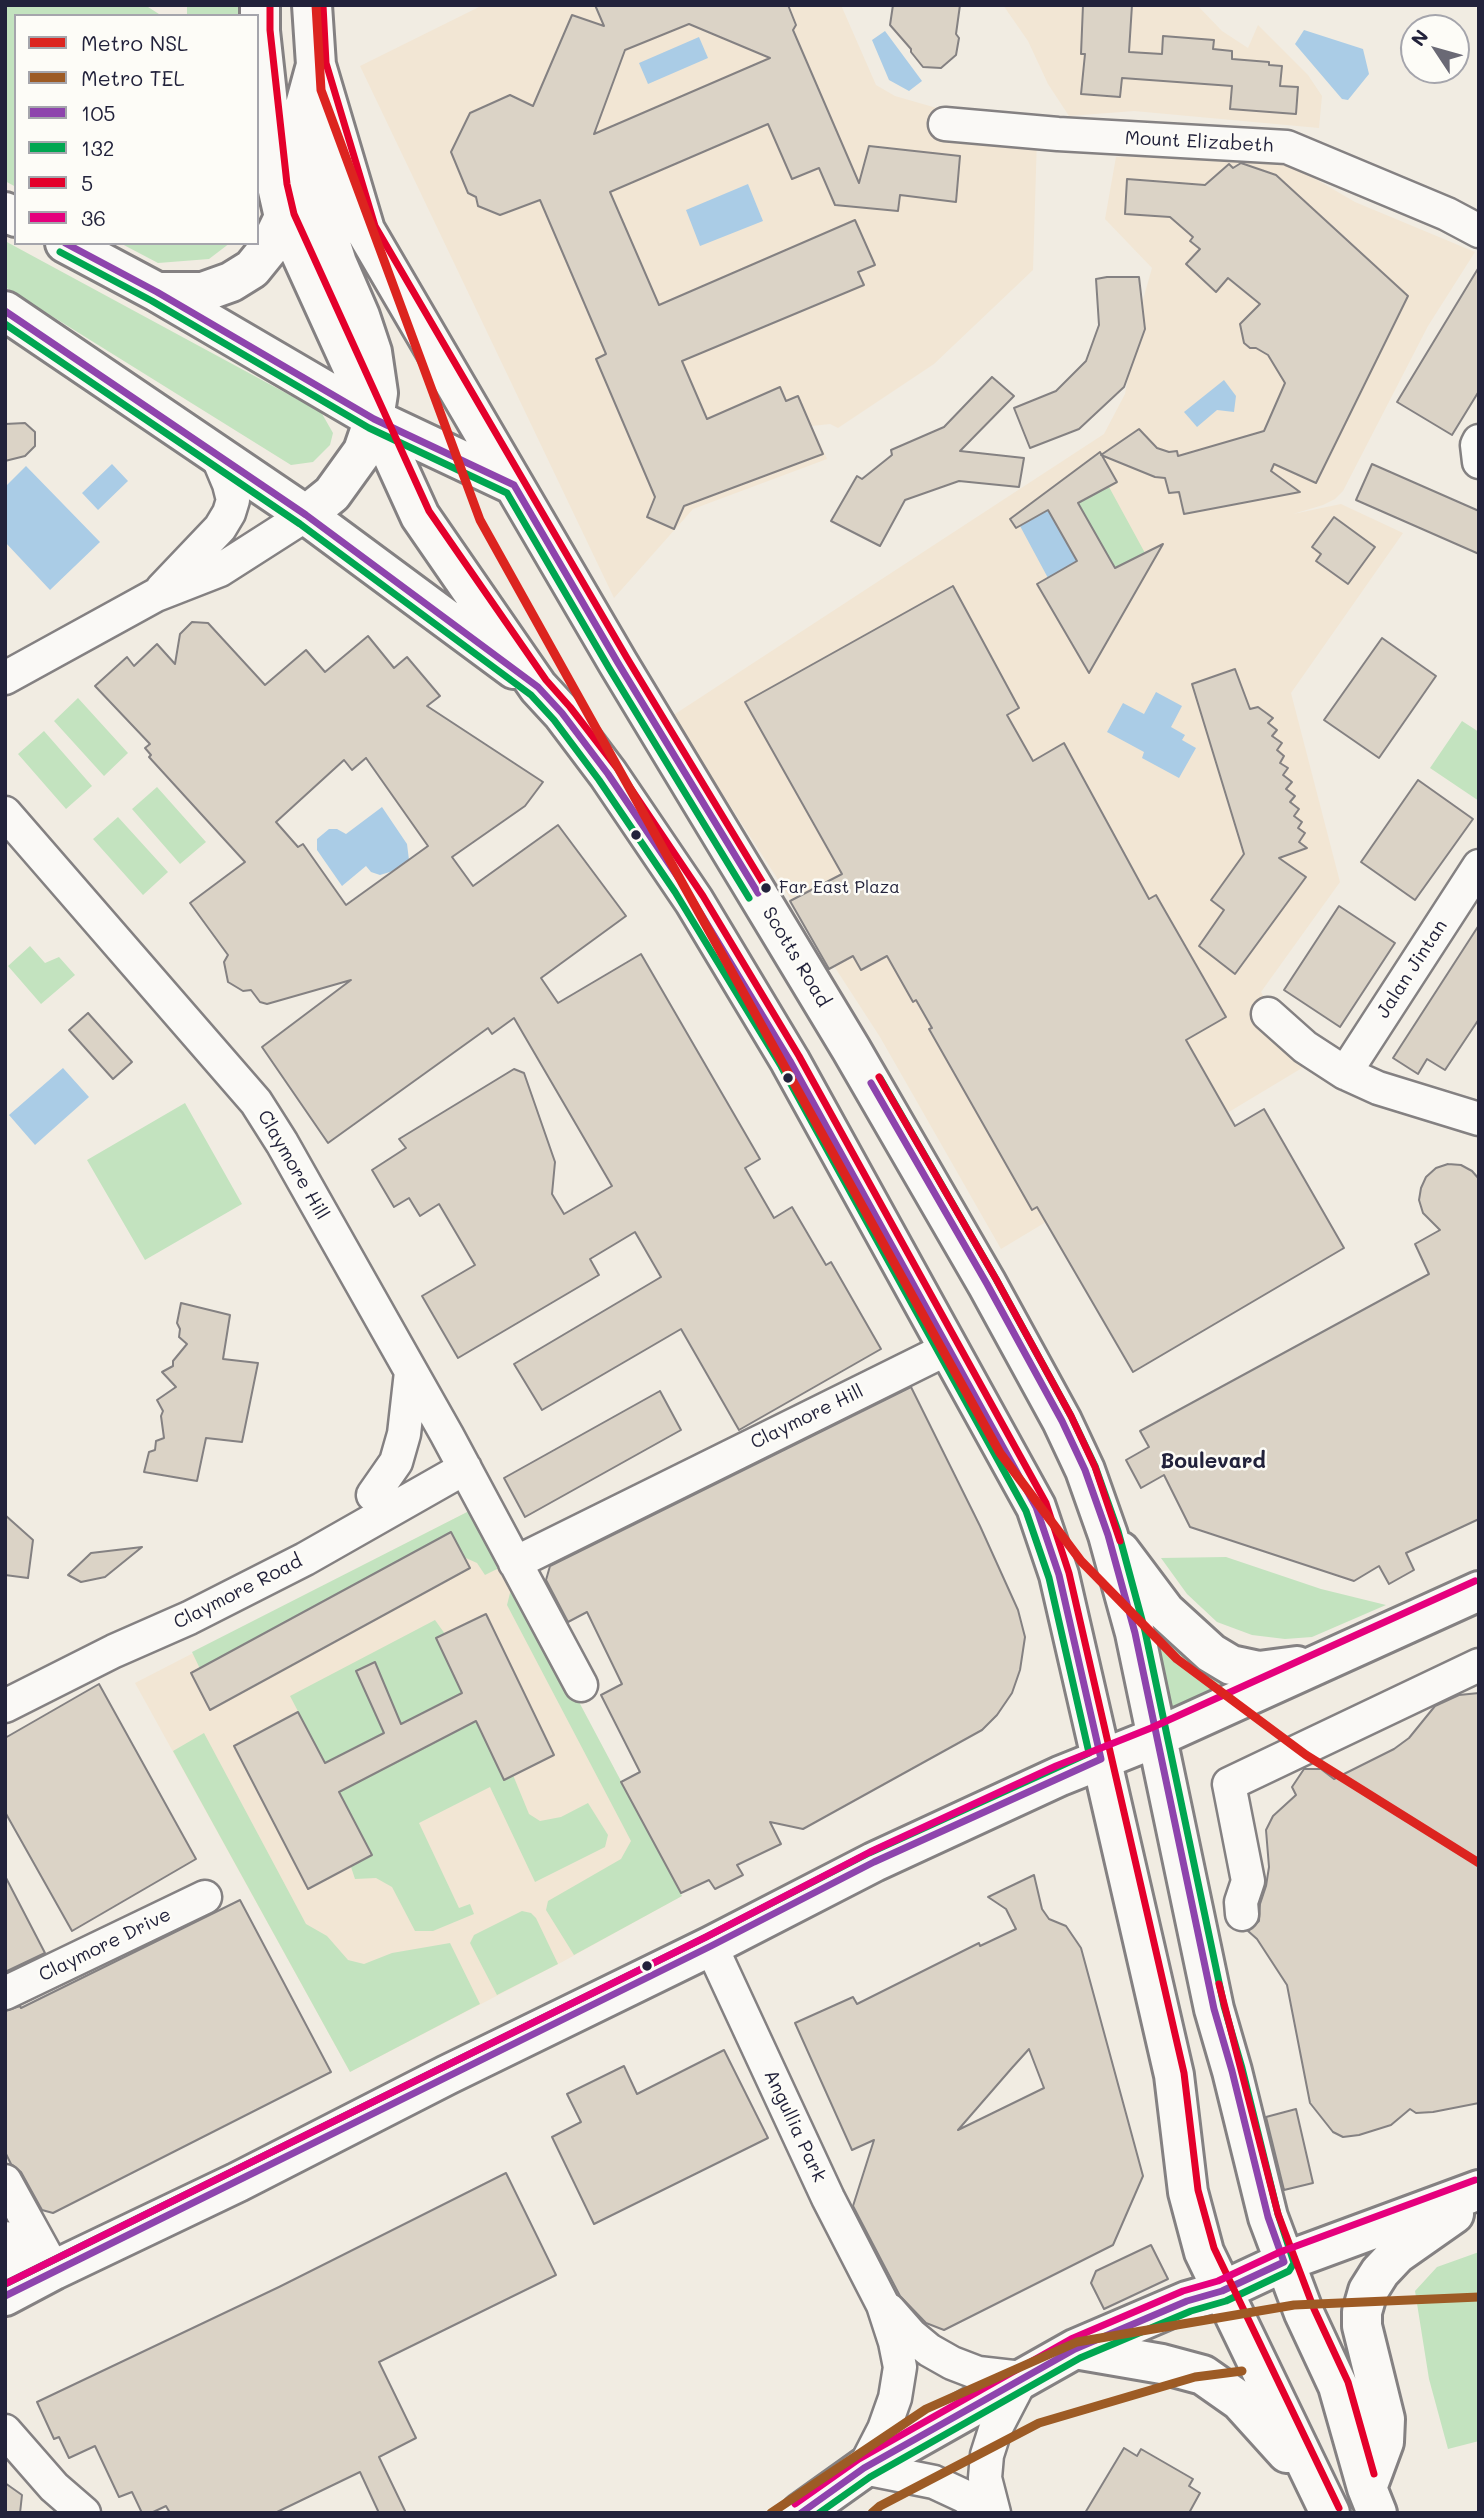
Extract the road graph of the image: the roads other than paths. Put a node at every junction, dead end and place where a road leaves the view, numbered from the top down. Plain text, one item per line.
1 (260, 5) edge
2 (313, 5) edge
3 (316, 65) junction
4 (945, 124) dead end
5 (284, 217) junction
6 (1479, 231) edge
7 (69, 245) edge
8 (156, 292) junction
9 (5, 312) edge
10 (374, 419) junction
11 (1479, 441) edge
12 (216, 453) junction
13 (1479, 462) edge
14 (514, 485) junction
15 (306, 515) junction
16 (156, 595) junction
17 (5, 678) edge
18 (538, 687) junction
19 (5, 813) edge
20 (1479, 866) edge
21 (1268, 1014) dead end
22 (1345, 1073) junction
23 (1479, 1119) edge
24 (949, 1348) junction
25 (411, 1372) junction
26 (460, 1459) junction
27 (373, 1495) junction
28 (1108, 1535) junction
29 (515, 1563) junction
30 (1479, 1591) edge
31 (1320, 1664) junction
32 (1479, 1665) edge
33 (581, 1685) dead end
34 (5, 1686) edge
35 (5, 1706) edge
36 (1156, 1738) junction
37 (1101, 1759) junction
38 (205, 1897) dead end
39 (1242, 1914) dead end
40 (711, 1946) junction
41 (5, 1993) edge
42 (5, 2181) edge
43 (1479, 2190) edge
44 (1479, 2199) edge
45 (5, 2238) edge
46 (1284, 2262) junction
47 (30, 2283) edge
48 (1222, 2291) junction
49 (883, 2305) junction
50 (1075, 2349) junction
51 (1022, 2378) junction
52 (8, 2429) edge
53 (864, 2468) junction
54 (1372, 2500) edge
55 (1326, 2504) edge
56 (84, 2513) edge
57 (801, 2513) edge
58 (987, 2513) edge
59 (994, 2513) edge

1 - 5 main road
2 - 3 main road, Scotts Road
3 - 10 main road
3 - 14 main road, Scotts Road
4 - 6 street, Mount Elizabeth
5 - 8 main road
5 - 10 main road
7 - 8 main road
8 - 10 main road
9 - 12 main road
10 - 14 main road
10 - 15 main road
10 - 18 main road
11 - 13 street
12 - 15 main road
12 - 16 street
14 - 28 main road, Scotts Road
15 - 16 street
15 - 18 main road
16 - 17 street
18 - 24 main road
19 - 25 street, Claymore Hill
20 - 22 street, Jalan Jintan
21 - 22 street
22 - 23 street
24 - 29 street, Claymore Hill
24 - 37 main road
25 - 26 street, Claymore Hill
25 - 27 street
26 - 27 street, Claymore Road
26 - 29 street, Claymore Hill
26 - 35 street, Claymore Road
27 - 34 street, Claymore Road
28 - 31 main road
28 - 36 main road, Scotts Road
29 - 33 street, Claymore Hill
30 - 31 main road
31 - 36 main road
32 - 39 street
36 - 37 main road
36 - 46 main road, Scotts Road
37 - 40 main road
37 - 48 main road
38 - 41 street, Claymore Drive
40 - 47 main road
40 - 49 street, Angullia Park
42 - 47 street
43 - 46 main road
44 - 54 main road
45 - 47 street
46 - 48 main road
46 - 54 main road, Scotts Road
48 - 50 main road
48 - 55 main road
49 - 51 street, Angullia Park
49 - 53 street, Angullia Park
50 - 51 main road
50 - 55 main road
51 - 53 main road
51 - 59 street
52 - 56 street
53 - 57 main road
53 - 58 street

